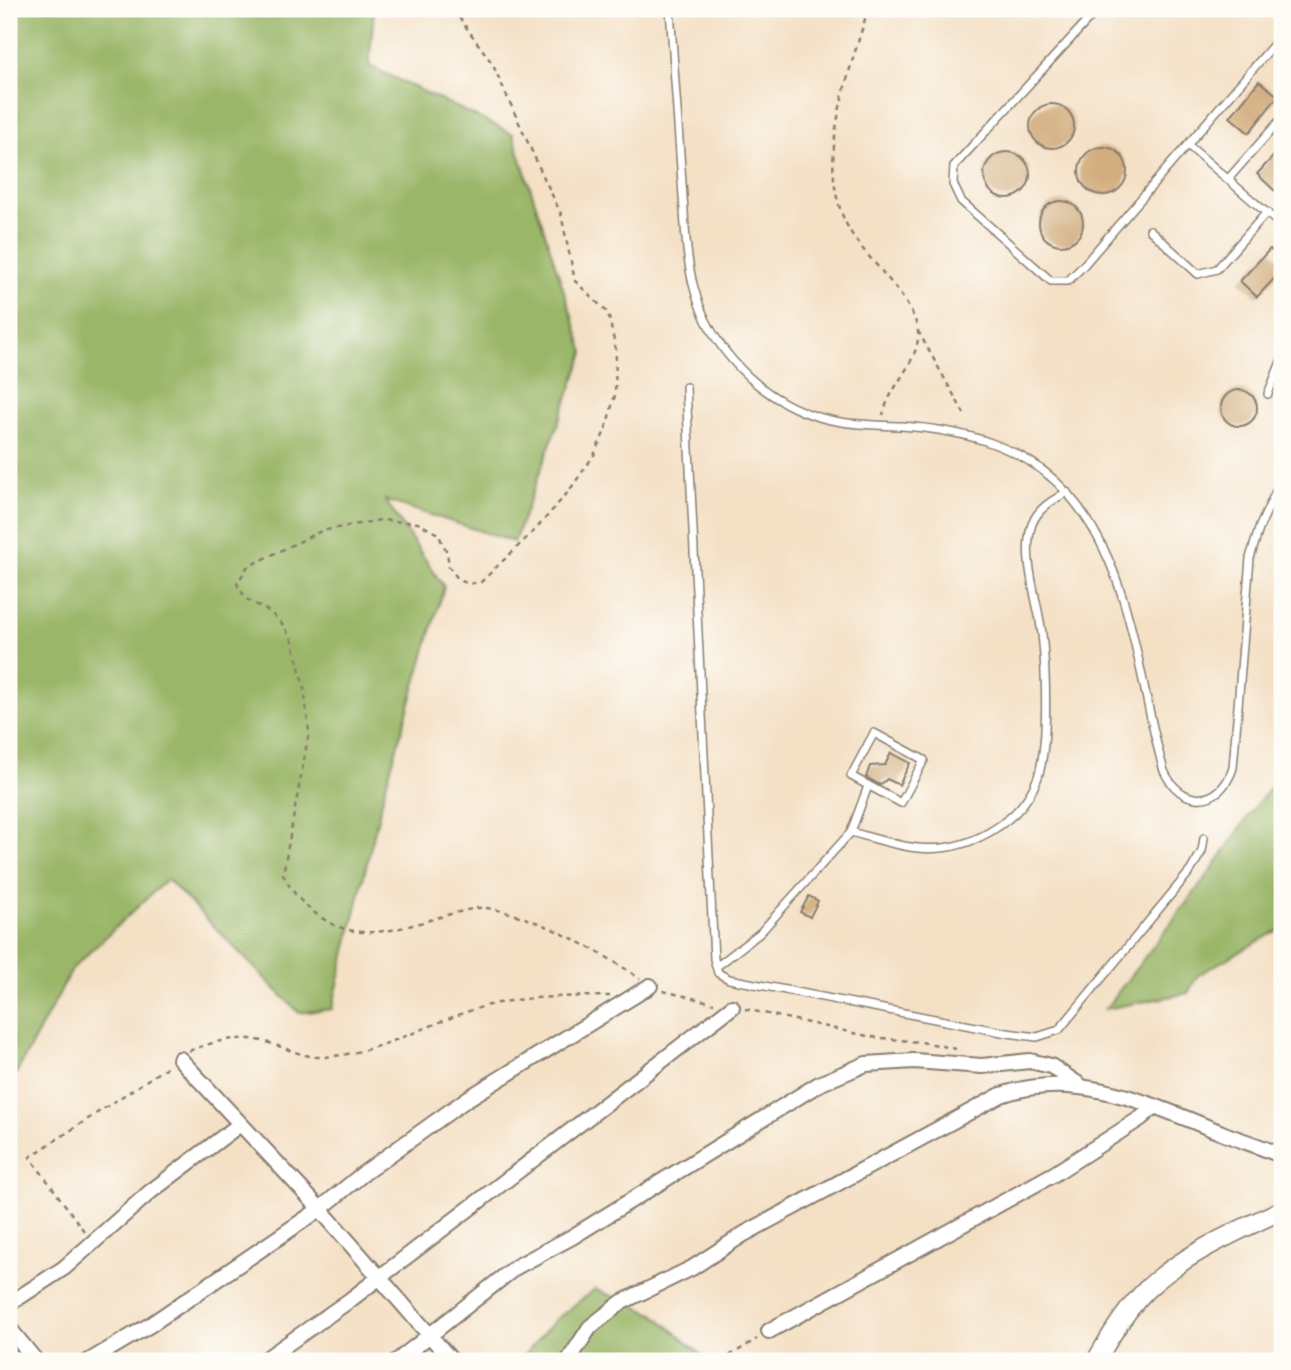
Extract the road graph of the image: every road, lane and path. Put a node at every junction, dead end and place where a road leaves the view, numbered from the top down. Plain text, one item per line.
1 (453, 9) edge
2 (670, 9) edge
3 (868, 9) edge
4 (1098, 9) edge
5 (1282, 35) edge
6 (1282, 118) edge
7 (1189, 146) junction
8 (1229, 178) junction
9 (1267, 212) junction
10 (1282, 226) edge
11 (1150, 230) dead end
12 (918, 331) junction
13 (1282, 359) edge
14 (686, 387) dead end
15 (1268, 394) dead end
16 (966, 417) dead end
17 (883, 425) junction
18 (1282, 478) edge
19 (1066, 492) junction
20 (868, 786) junction
21 (851, 832) junction
22 (1204, 838) dead end
23 (716, 967) junction
24 (650, 986) junction
25 (619, 995) dead end
26 (732, 1007) junction
27 (964, 1051) dead end
28 (180, 1059) junction
29 (1081, 1086) junction
30 (1155, 1106) junction
31 (239, 1125) junction
32 (1282, 1156) edge
33 (320, 1209) junction
34 (1282, 1210) edge
35 (92, 1242) junction
36 (380, 1277) junction
37 (9, 1304) edge
38 (9, 1328) edge
39 (769, 1331) joint
40 (430, 1335) junction
41 (36, 1361) edge
42 (89, 1361) edge
43 (263, 1361) edge
44 (397, 1361) edge
45 (452, 1361) edge
46 (568, 1361) edge
47 (721, 1361) edge
48 (1096, 1361) edge

1 - 24 path
2 - 17 lane
3 - 12 path
4 - 7 lane
5 - 7 lane
6 - 8 lane
7 - 8 lane
8 - 9 lane
9 - 10 lane
9 - 11 lane
12 - 16 path
12 - 17 path
13 - 15 lane
14 - 23 lane
17 - 19 lane
18 - 19 lane
19 - 21 lane
20 - 20 lane
20 - 21 lane
21 - 23 lane
22 - 23 lane
24 - 26 path
24 - 33 street
25 - 28 path
26 - 27 path
26 - 36 street
28 - 31 street
28 - 35 path
29 - 30 street
29 - 40 street
29 - 46 street
30 - 32 street
30 - 39 street
31 - 33 street
31 - 35 street
33 - 36 street
33 - 42 street
34 - 48 street
35 - 37 street
36 - 40 street
36 - 43 street
38 - 41 street
39 - 47 path
40 - 44 street
40 - 45 street

